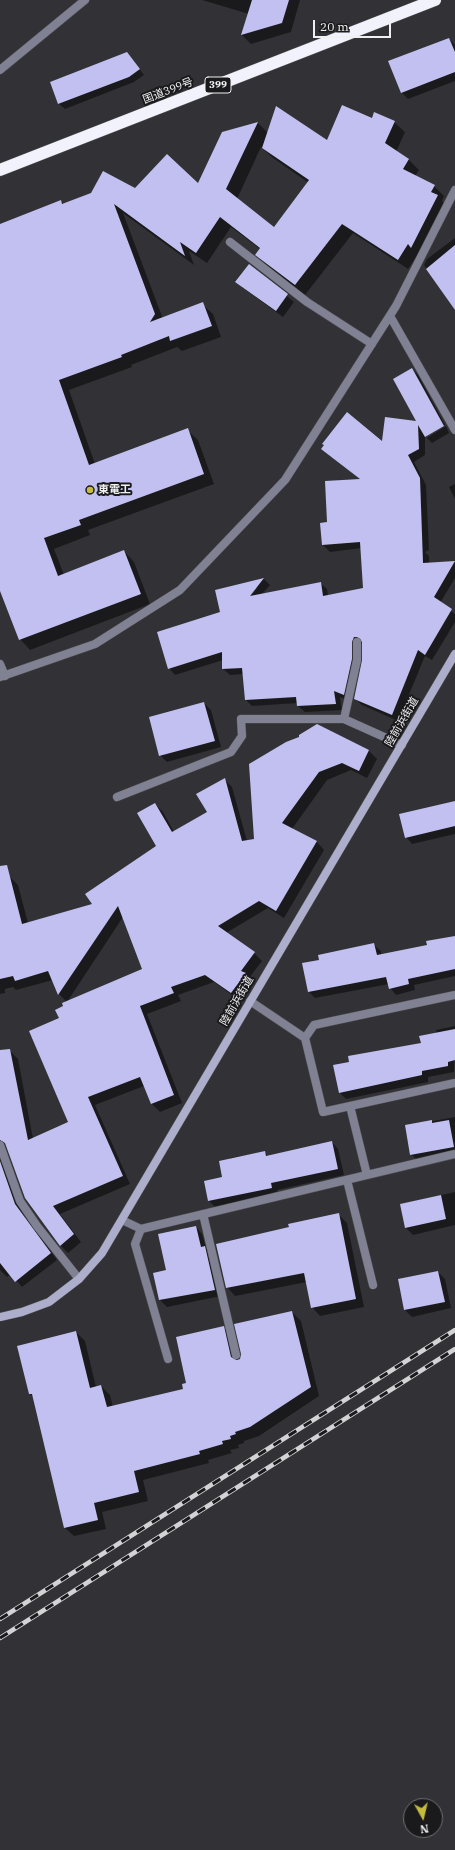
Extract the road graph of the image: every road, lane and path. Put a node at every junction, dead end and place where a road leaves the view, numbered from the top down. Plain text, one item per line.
1 (85, 0) edge
2 (435, 0) edge
3 (0, 70) edge
4 (0, 170) edge
5 (455, 190) edge
6 (230, 242) dead end
7 (390, 316) junction
8 (372, 344) junction
9 (455, 430) edge
10 (357, 642) dead end
11 (455, 654) edge
12 (0, 664) edge
13 (2, 677) edge
14 (344, 719) junction
15 (402, 745) junction
16 (117, 797) dead end
17 (455, 995) edge
18 (250, 1001) junction
19 (305, 1038) junction
20 (455, 1083) edge
21 (350, 1106) junction
22 (0, 1145) edge
23 (455, 1154) edge
24 (367, 1175) junction
25 (347, 1180) junction
26 (203, 1214) junction
27 (122, 1220) junction
28 (141, 1229) junction
29 (79, 1279) junction
30 (373, 1285) dead end
31 (0, 1317) edge
32 (236, 1355) dead end
33 (168, 1359) dead end

1 - 3 street
2 - 4 highway, 国道399号 / 399
5 - 7 street
6 - 8 street
7 - 8 street
7 - 9 street
8 - 13 street
10 - 14 street
11 - 15 street, 陸前浜街道
12 - 13 street
14 - 15 street
14 - 16 street
15 - 18 street, 陸前浜街道
17 - 19 street
18 - 19 street
18 - 27 street, 陸前浜街道
19 - 21 street
20 - 21 street
21 - 24 street
22 - 29 street
23 - 24 street
24 - 25 street
25 - 26 street
25 - 30 street
26 - 28 street
26 - 32 street
27 - 28 street
27 - 29 street, 陸前浜街道
28 - 33 street
29 - 31 street, 陸前浜街道

